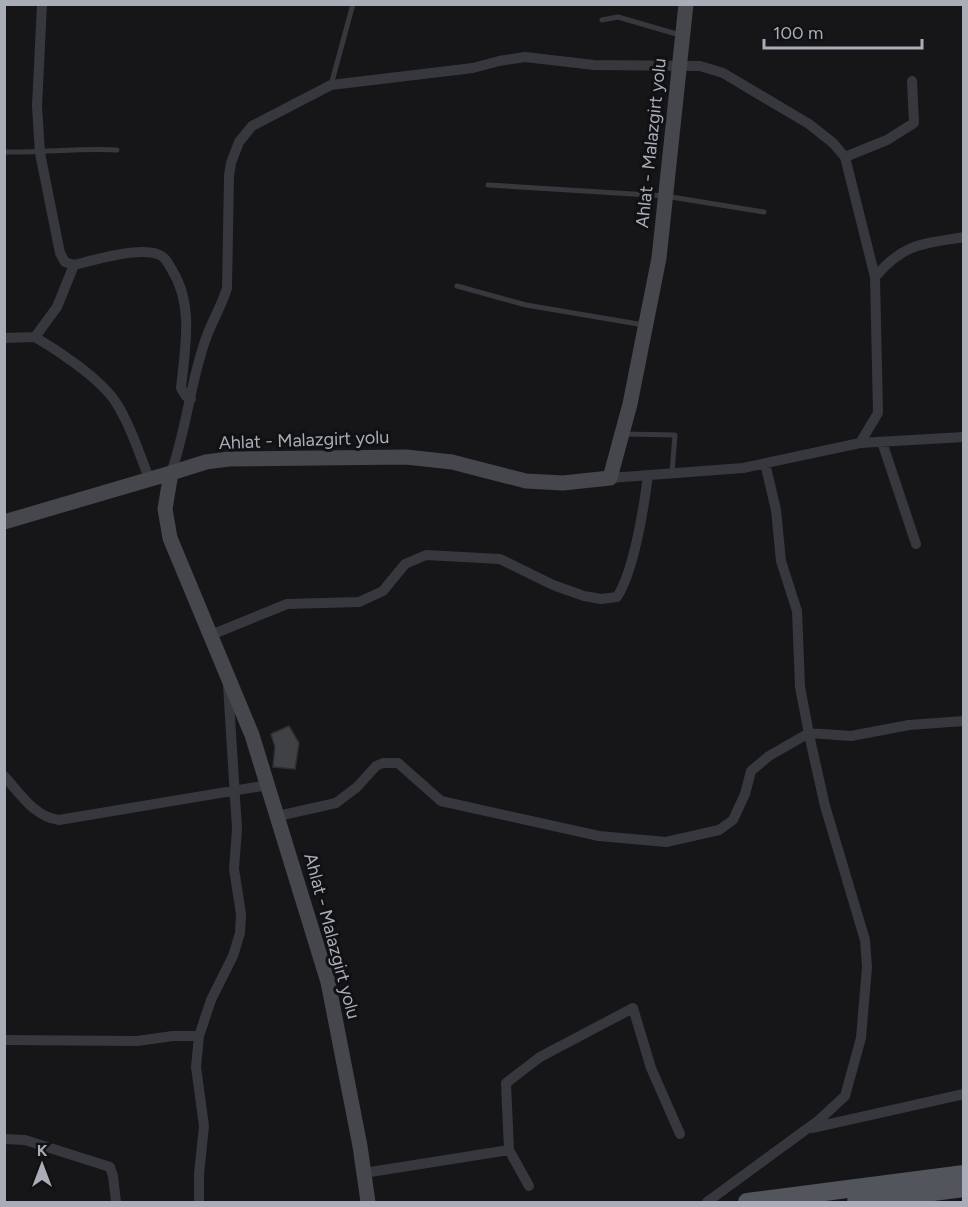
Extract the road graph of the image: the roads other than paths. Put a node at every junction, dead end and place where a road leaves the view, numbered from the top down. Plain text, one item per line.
1 (42, 4) edge
2 (352, 4) edge
3 (686, 4) edge
4 (602, 20) dead end
5 (682, 36) junction
6 (679, 64) junction
7 (912, 81) dead end
8 (331, 85) junction
9 (117, 150) dead end
10 (4, 152) edge
11 (40, 153) junction
12 (845, 157) junction
13 (488, 184) dead end
14 (665, 196) junction
15 (764, 212) dead end
16 (963, 237) edge
17 (74, 265) junction
18 (875, 277) junction
19 (457, 286) dead end
20 (646, 325) junction
21 (35, 337) junction
22 (4, 338) edge
23 (191, 399) junction
24 (623, 434) junction
25 (963, 437) edge
26 (882, 442) junction
27 (860, 443) junction
28 (765, 463) junction
29 (171, 473) junction
30 (672, 473) junction
31 (648, 475) junction
32 (150, 478) junction
33 (610, 478) junction
34 (4, 522) edge
35 (916, 544) dead end
36 (211, 635) junction
37 (227, 671) junction
38 (963, 720) edge
39 (809, 734) junction
40 (4, 776) edge
41 (268, 785) junction
42 (234, 792) junction
43 (278, 816) junction
44 (199, 1036) junction
45 (4, 1040) edge
46 (963, 1094) edge
47 (806, 1130) junction
48 (680, 1134) dead end
49 (4, 1138) edge
50 (509, 1150) junction
51 (364, 1173) junction
52 (963, 1174) edge
53 (529, 1186) dead end
54 (963, 1188) edge
55 (116, 1203) edge
56 (199, 1203) edge
57 (368, 1203) edge
58 (707, 1203) edge
59 (747, 1203) edge
60 (856, 1203) edge

1 - 11 street
2 - 8 lane
3 - 5 main road, Ahlat - Malazgirt yolu
4 - 5 lane
5 - 6 main road, Ahlat - Malazgirt yolu
6 - 8 street
6 - 12 street
6 - 14 main road, Ahlat - Malazgirt yolu
7 - 12 street
8 - 23 street
9 - 11 lane
10 - 11 lane
11 - 17 street
12 - 18 street
13 - 14 lane
14 - 15 lane
14 - 20 main road, Ahlat - Malazgirt yolu
16 - 18 street
17 - 21 street
17 - 23 street
18 - 27 street
19 - 20 lane
20 - 24 main road, Ahlat - Malazgirt yolu
21 - 22 street
21 - 32 street
23 - 29 street
24 - 30 lane
24 - 33 main road, Ahlat - Malazgirt yolu
25 - 26 street
26 - 27 street
26 - 35 street
27 - 28 street
28 - 30 street
28 - 39 street
29 - 32 main road
29 - 33 main road, Ahlat - Malazgirt yolu
29 - 36 main road, Ahlat - Malazgirt yolu
30 - 31 street
31 - 33 street
31 - 36 street
32 - 34 main road
36 - 37 main road, Ahlat - Malazgirt yolu
37 - 41 main road, Ahlat - Malazgirt yolu
37 - 42 street
38 - 39 street
39 - 43 street
39 - 47 street
40 - 42 street
41 - 42 street
41 - 43 main road, Ahlat - Malazgirt yolu
42 - 44 street
43 - 51 main road, Ahlat - Malazgirt yolu
44 - 45 street
44 - 56 street
46 - 47 street
47 - 58 street
48 - 50 street
49 - 55 street
50 - 51 street
50 - 53 street
51 - 57 main road, Ahlat - Malazgirt yolu
52 - 59 main road
54 - 60 main road

